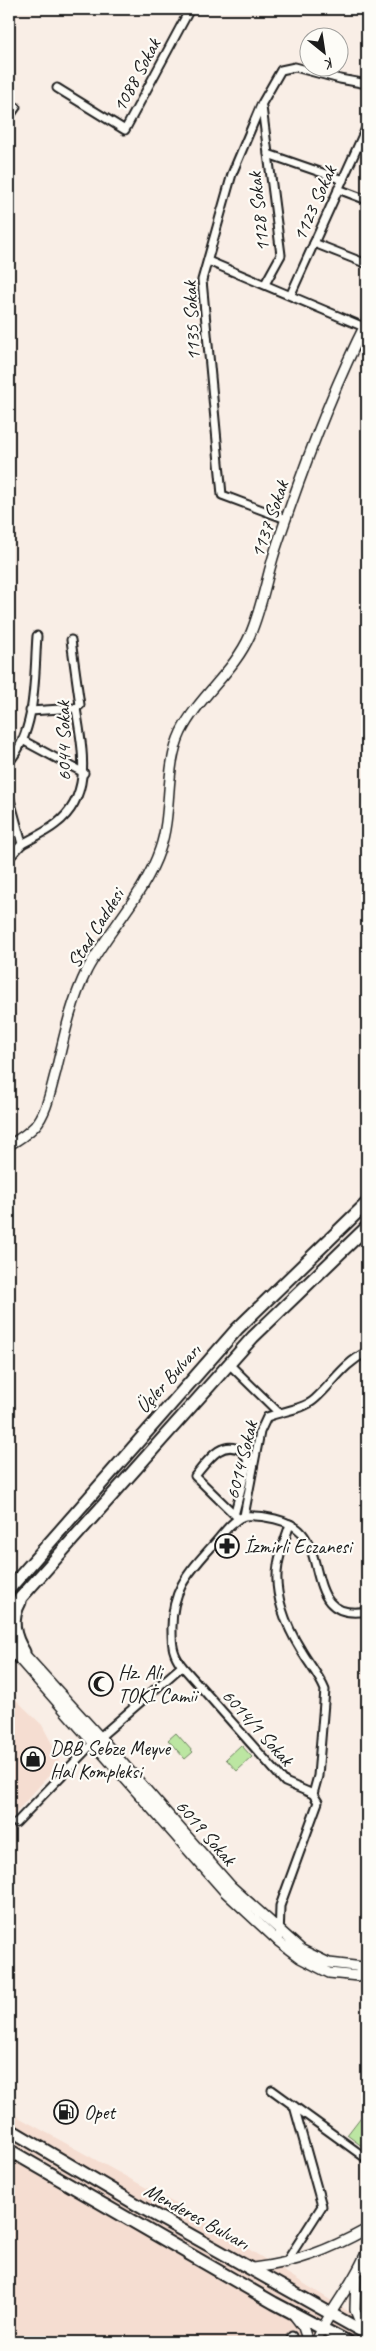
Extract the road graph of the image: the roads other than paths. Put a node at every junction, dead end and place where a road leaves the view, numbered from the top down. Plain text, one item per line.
1 (190, 9) edge
2 (367, 84) edge
3 (57, 88) dead end
4 (261, 105) junction
5 (16, 107) dead end
6 (9, 117) edge
7 (367, 126) edge
8 (365, 136) edge
9 (268, 154) junction
10 (343, 180) junction
11 (338, 190) junction
12 (367, 200) edge
13 (314, 243) junction
14 (208, 261) junction
15 (367, 264) edge
16 (266, 284) junction
17 (291, 294) junction
18 (366, 324) edge
19 (286, 519) junction
20 (38, 636) dead end
21 (71, 640) dead end
22 (76, 708) junction
23 (30, 711) junction
24 (189, 719) joint
25 (24, 742) junction
26 (9, 762) edge
27 (84, 773) junction
28 (9, 796) edge
29 (22, 844) junction
30 (9, 858) edge
31 (9, 1145) edge
32 (367, 1203) edge
33 (367, 1227) edge
34 (367, 1352) edge
35 (229, 1364) junction
36 (278, 1412) junction
37 (239, 1515) junction
38 (290, 1524) junction
39 (30, 1588) junction
40 (9, 1589) edge
41 (9, 1611) edge
42 (367, 1611) edge
43 (9, 1637) edge
44 (15, 1651) edge
45 (182, 1666) junction
46 (97, 1740) junction
47 (313, 1794) junction
48 (16, 1822) dead end
49 (279, 1931) junction
50 (278, 1942) junction
51 (362, 1971) edge
52 (272, 2090) dead end
53 (294, 2106) junction
54 (9, 2129) edge
55 (9, 2150) edge
56 (9, 2158) edge
57 (367, 2160) edge
58 (51, 2175) junction
59 (367, 2229) edge
60 (367, 2250) edge
61 (285, 2264) junction
62 (253, 2268) junction
63 (356, 2276) junction
64 (292, 2312) junction
65 (332, 2312) junction
66 (322, 2327) junction
67 (366, 2333) edge
68 (308, 2342) edge
69 (316, 2342) edge
70 (348, 2342) edge

1 - 3 street, 1088 Sokak
2 - 4 street, 1135 Sokak
4 - 9 street, 1128 Sokak
4 - 14 street, 1135 Sokak
5 - 6 street
7 - 8 street, 1123 Sokak
8 - 10 street, 1123 Sokak
9 - 10 street
9 - 16 street, 1128 Sokak
10 - 11 street, 1123 Sokak
11 - 12 street
11 - 13 street, 1123 Sokak
13 - 15 street
13 - 17 street, 1123 Sokak
14 - 16 street
14 - 19 street, 1135 Sokak
16 - 17 street
17 - 18 street
18 - 19 street, 1137 Sokak
19 - 24 street, 1137 Sokak
20 - 23 street
21 - 22 street, 6044 Sokak
22 - 23 street
22 - 27 street, 6044 Sokak
23 - 25 street
24 - 31 street, Stad Caddesi
25 - 26 street
25 - 27 street
27 - 29 street, 6044 Sokak
28 - 29 street
29 - 30 street, 6044 Sokak
32 - 40 main road, Üçler Bulvarı
33 - 35 main road, Üçler Bulvarı
34 - 36 street, 6014 Sokak
35 - 36 street
35 - 39 main road, Üçler Bulvarı
36 - 37 street, 6014 Sokak
37 - 37 street
37 - 38 street
37 - 45 street, 6014 Sokak
38 - 42 street
38 - 47 street
39 - 41 main road, Üçler Bulvarı
39 - 44 main road
43 - 44 street, 6019 Sokak
44 - 46 street, 6019 Sokak
45 - 46 street
45 - 47 street, 6014/1 Sokak
46 - 48 street
46 - 49 street, 6019 Sokak
46 - 50 street, 6019 Sokak
47 - 49 street
49 - 50 street
49 - 51 street, 6019 Sokak
50 - 51 street, 6019 Sokak
52 - 53 street
53 - 57 street
53 - 61 street
54 - 62 main road, Menderes Bulvarı
55 - 58 main road, Menderes Bulvarı
56 - 58 main road
58 - 64 main road, Menderes Bulvarı
59 - 61 street
60 - 63 street
61 - 62 street
62 - 65 main road, Menderes Bulvarı
63 - 65 street
63 - 67 street
64 - 66 main road, Menderes Bulvarı
64 - 68 street
65 - 66 street
65 - 67 main road, Menderes Bulvarı
66 - 69 street
66 - 70 main road, Menderes Bulvarı

